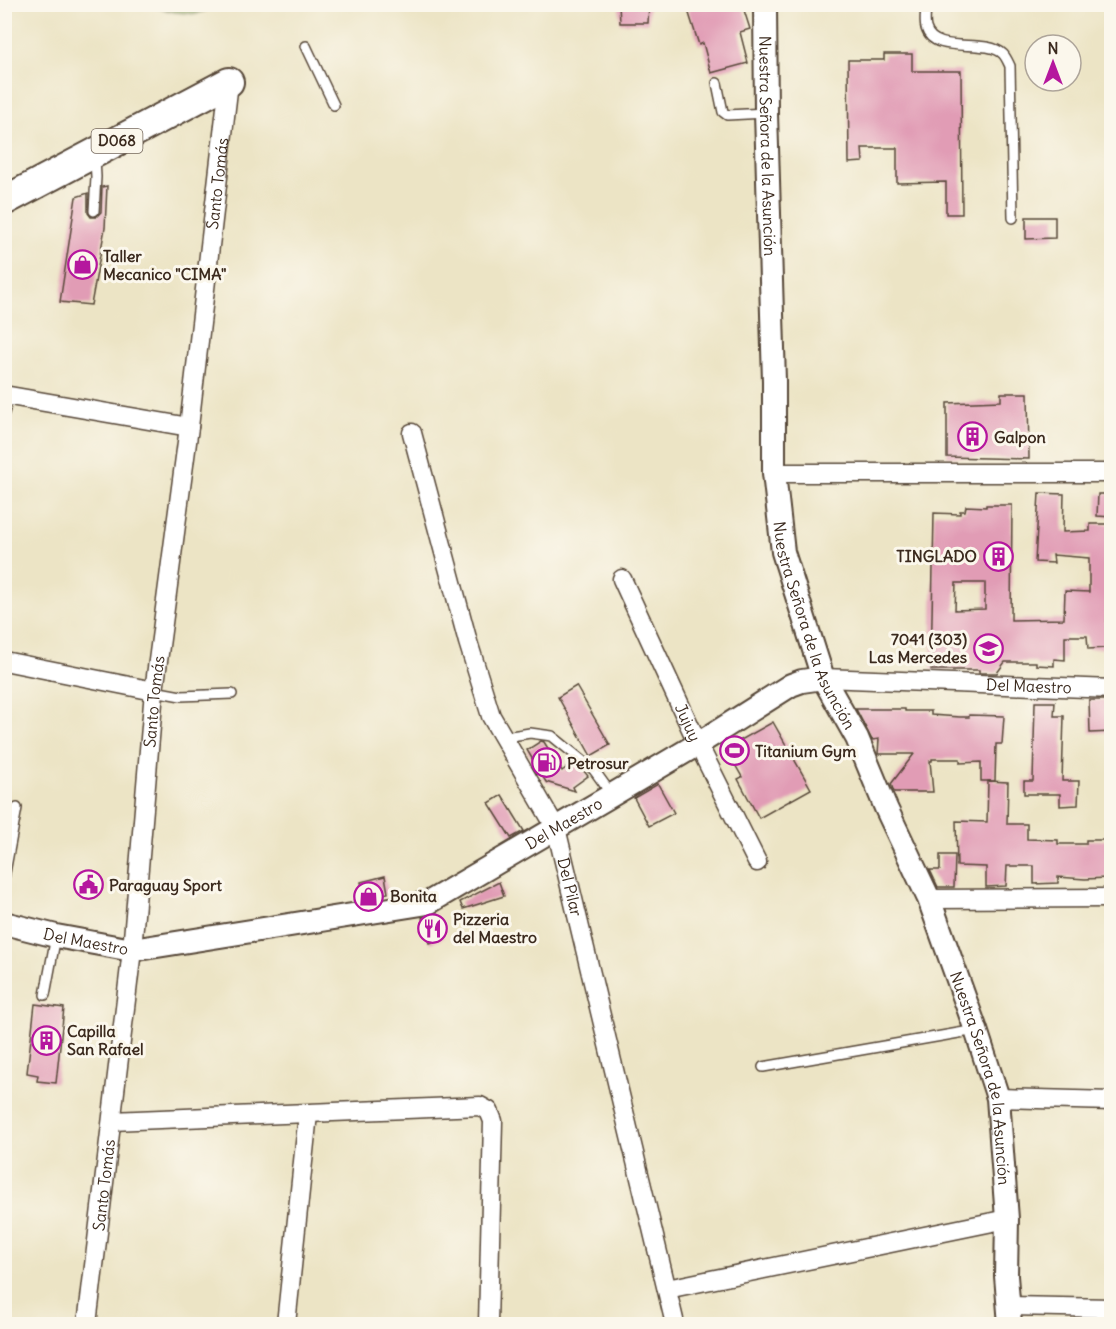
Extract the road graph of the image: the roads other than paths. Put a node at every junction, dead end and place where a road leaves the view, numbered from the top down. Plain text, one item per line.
1 (765, 4) edge
2 (926, 4) edge
3 (306, 46) dead end
4 (229, 82) joint
5 (717, 83) dead end
6 (334, 105) dead end
7 (766, 113) junction
8 (95, 153) junction
9 (4, 201) edge
10 (94, 211) dead end
11 (1013, 218) dead end
12 (6, 401) edge
13 (189, 427) junction
14 (412, 433) dead end
15 (774, 473) junction
16 (1112, 473) edge
17 (622, 579) dead end
18 (4, 661) edge
19 (823, 678) junction
20 (1112, 689) edge
21 (154, 691) junction
22 (232, 694) dead end
23 (505, 737) junction
24 (698, 744) junction
25 (612, 795) junction
26 (17, 808) dead end
27 (556, 828) junction
28 (757, 862) dead end
29 (4, 878) edge
30 (1112, 898) edge
31 (929, 899) junction
32 (4, 923) edge
33 (56, 936) junction
34 (132, 950) junction
35 (45, 995) dead end
36 (976, 1030) junction
37 (763, 1067) dead end
38 (998, 1098) junction
39 (1112, 1101) edge
40 (308, 1114) junction
41 (112, 1121) junction
42 (1007, 1220) junction
43 (667, 1289) junction
44 (1112, 1308) edge
45 (1009, 1315) edge
46 (87, 1324) edge
47 (286, 1324) edge
48 (488, 1324) edge
49 (675, 1324) edge

1 - 7 street, Nuestra Señora de la Asunción
2 - 11 lane
3 - 6 lane
4 - 8 main road, D068
4 - 13 street, Santo Tomás
5 - 7 lane
7 - 15 street, Nuestra Señora de la Asunción
8 - 9 main road, D068
8 - 10 lane
12 - 13 street
13 - 21 street, Santo Tomás
14 - 23 street, Del Pilar
15 - 16 street
15 - 19 street, Nuestra Señora de la Asunción
17 - 24 street, Jujuy
18 - 21 street
19 - 20 street, Del Maestro
19 - 24 street, Del Maestro
19 - 31 street, Nuestra Señora de la Asunción
21 - 22 lane
21 - 34 street, Santo Tomás
23 - 25 lane
23 - 27 street, Del Pilar
24 - 25 street, Del Maestro
24 - 28 street, Jujuy
25 - 27 street, Del Maestro
26 - 29 lane
27 - 34 street, Del Maestro
27 - 43 street, Del Pilar
30 - 31 street
31 - 36 street, Nuestra Señora de la Asunción
32 - 33 street, Del Maestro
33 - 34 street, Del Maestro
33 - 35 lane
34 - 41 street, Santo Tomás
36 - 37 lane
36 - 38 street, Nuestra Señora de la Asunción
38 - 39 street
38 - 42 street, Nuestra Señora de la Asunción
40 - 41 street
40 - 47 street
40 - 48 street
41 - 46 street, Santo Tomás
42 - 43 street
42 - 45 street, Nuestra Señora de la Asunción
43 - 49 street, Del Pilar
44 - 45 street

